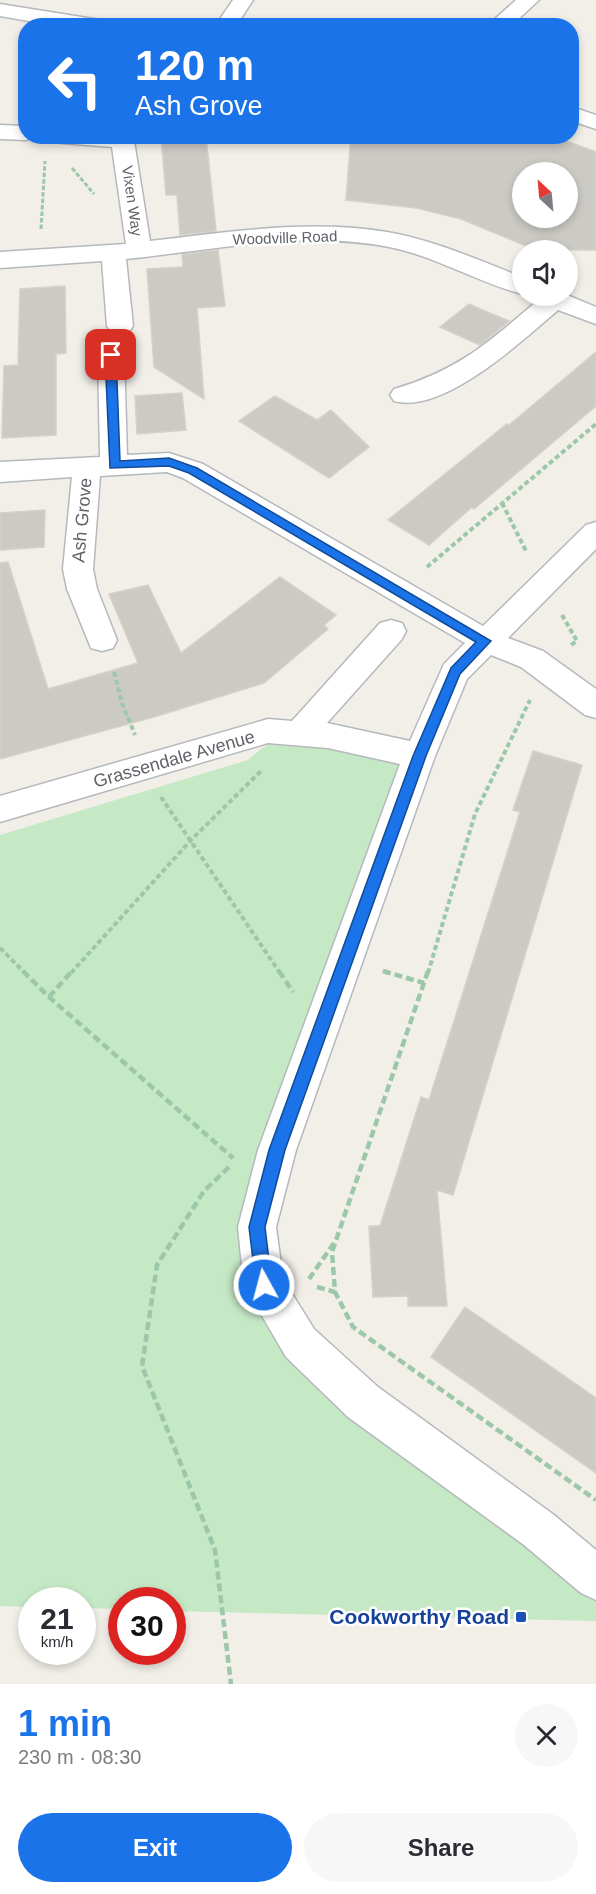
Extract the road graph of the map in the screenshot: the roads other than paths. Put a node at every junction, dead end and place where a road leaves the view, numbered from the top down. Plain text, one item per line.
1 (243, 0) edge
2 (529, 0) edge
3 (0, 10) edge
4 (50, 18) edge
5 (231, 18) edge
6 (507, 18) edge
7 (579, 116) edge
8 (596, 122) edge
9 (0, 132) edge
10 (18, 133) edge
11 (123, 144) edge
12 (139, 250) junction
13 (113, 253) junction
14 (0, 260) edge
15 (512, 282) edge
16 (540, 306) edge
17 (572, 306) edge
18 (596, 316) edge
19 (120, 326) dead end
20 (111, 355) dead end
21 (403, 395) dead end
22 (100, 466) junction
23 (0, 472) edge
24 (596, 532) edge
25 (391, 631) dead end
26 (102, 640) dead end
27 (485, 641) junction
28 (596, 706) edge
29 (298, 735) junction
30 (419, 756) junction
31 (0, 809) edge
32 (596, 1578) edge

1 - 5 street
2 - 6 street
3 - 4 street
7 - 8 street
9 - 10 street
11 - 12 street, Vixen Way
12 - 13 street, Woodville Road
12 - 15 street, Woodville Road
13 - 14 street, Woodville Road
13 - 19 street
16 - 21 street
17 - 18 street
20 - 22 street, Ash Grove
22 - 23 street, Ash Grove
22 - 26 street, Ash Grove
22 - 27 street, Ash Grove
24 - 27 street
25 - 29 street
27 - 28 street, Ash Grove
27 - 30 street
29 - 30 street, Grassendale Avenue
29 - 31 street, Grassendale Avenue
30 - 32 street

